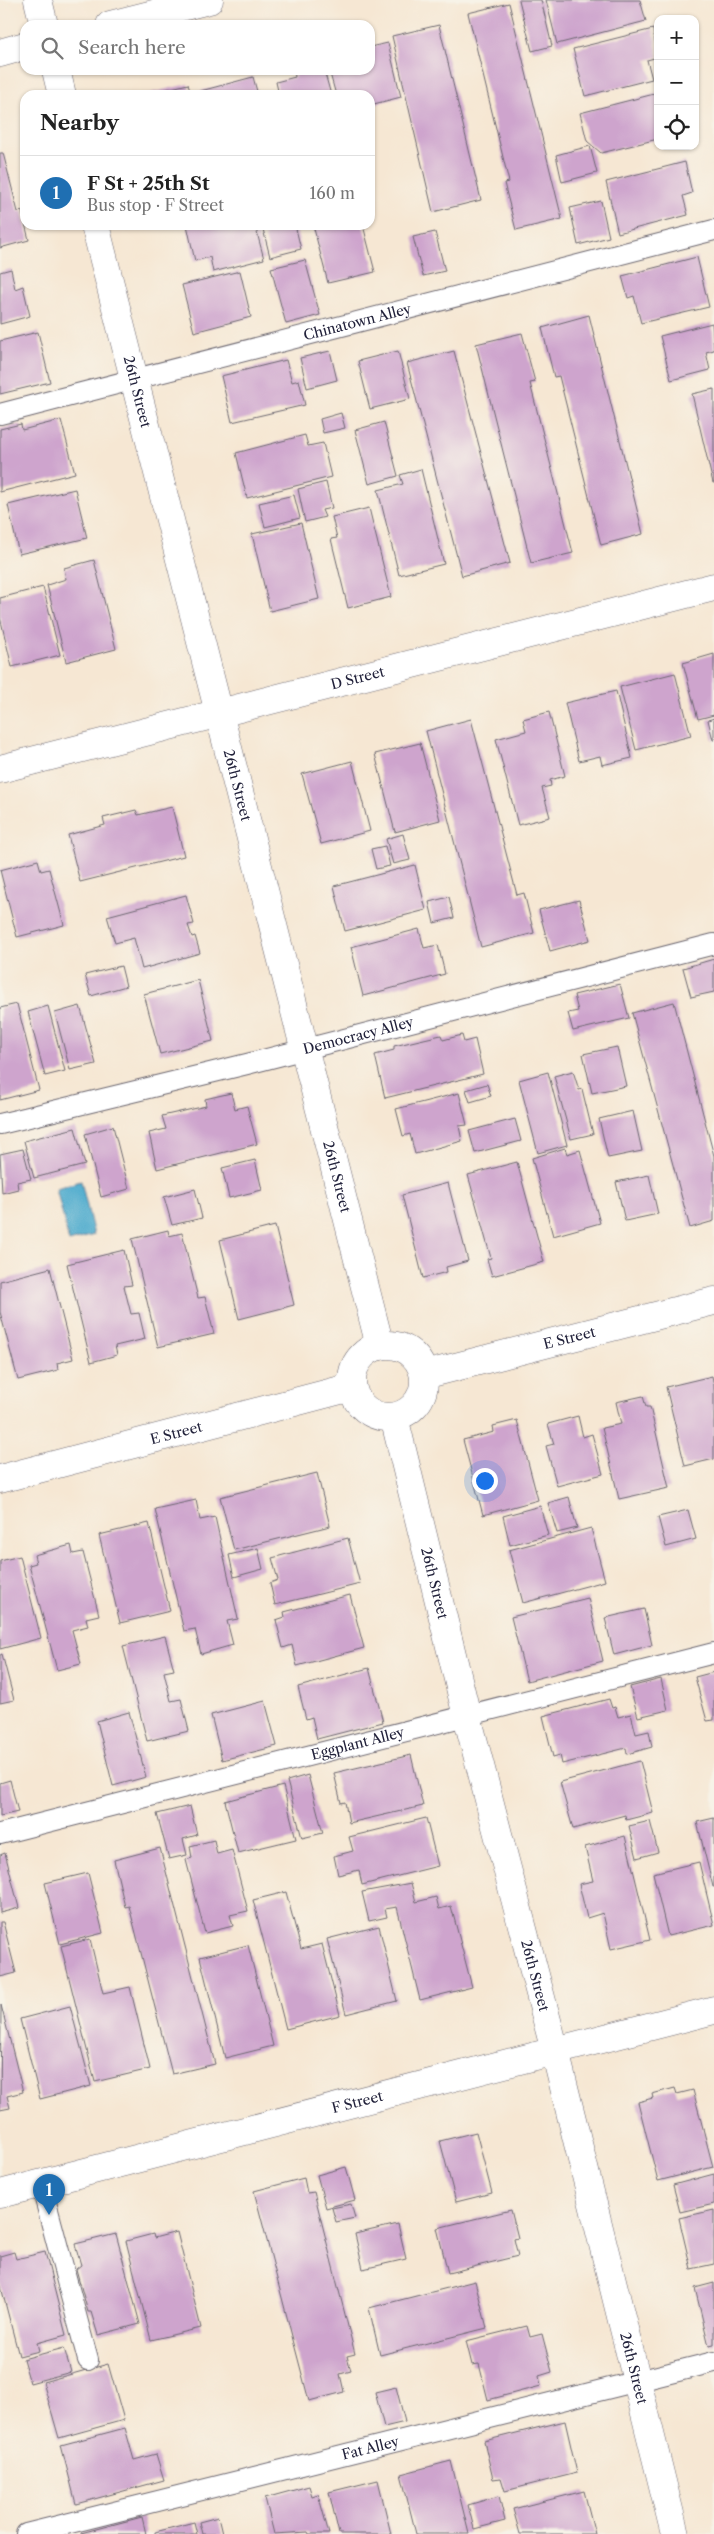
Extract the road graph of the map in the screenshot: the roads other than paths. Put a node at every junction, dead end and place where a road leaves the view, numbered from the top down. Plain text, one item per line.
1 (38, 0) edge
2 (209, 0) edge
3 (43, 20) edge
4 (130, 20) edge
5 (20, 47) edge
6 (0, 53) edge
7 (57, 75) edge
8 (61, 90) edge
9 (96, 230) edge
10 (714, 230) edge
11 (135, 381) junction
12 (0, 414) edge
13 (714, 587) edge
14 (219, 712) junction
15 (0, 769) edge
16 (714, 944) edge
17 (305, 1049) junction
18 (0, 1124) edge
19 (714, 1302) edge
20 (380, 1346) junction
21 (424, 1375) junction
22 (352, 1387) junction
23 (394, 1417) junction
24 (0, 1479) edge
25 (714, 1653) edge
26 (467, 1716) junction
27 (0, 1834) edge
28 (714, 2010) edge
29 (554, 2051) junction
30 (41, 2184) junction
31 (0, 2194) edge
32 (88, 2360) dead end
33 (714, 2362) edge
34 (636, 2382) junction
35 (26, 2534) edge
36 (675, 2534) edge

1 - 3 street
2 - 4 street
5 - 6 street
7 - 8 street
9 - 11 street, 26th Street
10 - 11 lane, Chinatown Alley
11 - 12 lane, Chinatown Alley
11 - 14 street, 26th Street
13 - 14 street, D Street
14 - 15 street, D Street
14 - 17 street, 26th Street
16 - 17 lane, Democracy Alley
17 - 18 lane, Democracy Alley
17 - 20 street, 26th Street
19 - 21 street, E Street
20 - 21 street
20 - 22 street
21 - 23 street
22 - 23 street
22 - 24 street, E Street
23 - 26 street, 26th Street
25 - 26 lane, Eggplant Alley
26 - 27 lane, Eggplant Alley
26 - 29 street, 26th Street
28 - 29 street, F Street
29 - 30 street, F Street
29 - 34 street, 26th Street
30 - 31 street, F Street
30 - 32 lane
33 - 34 lane, Fat Alley
34 - 35 lane, Fat Alley
34 - 36 street, 26th Street

